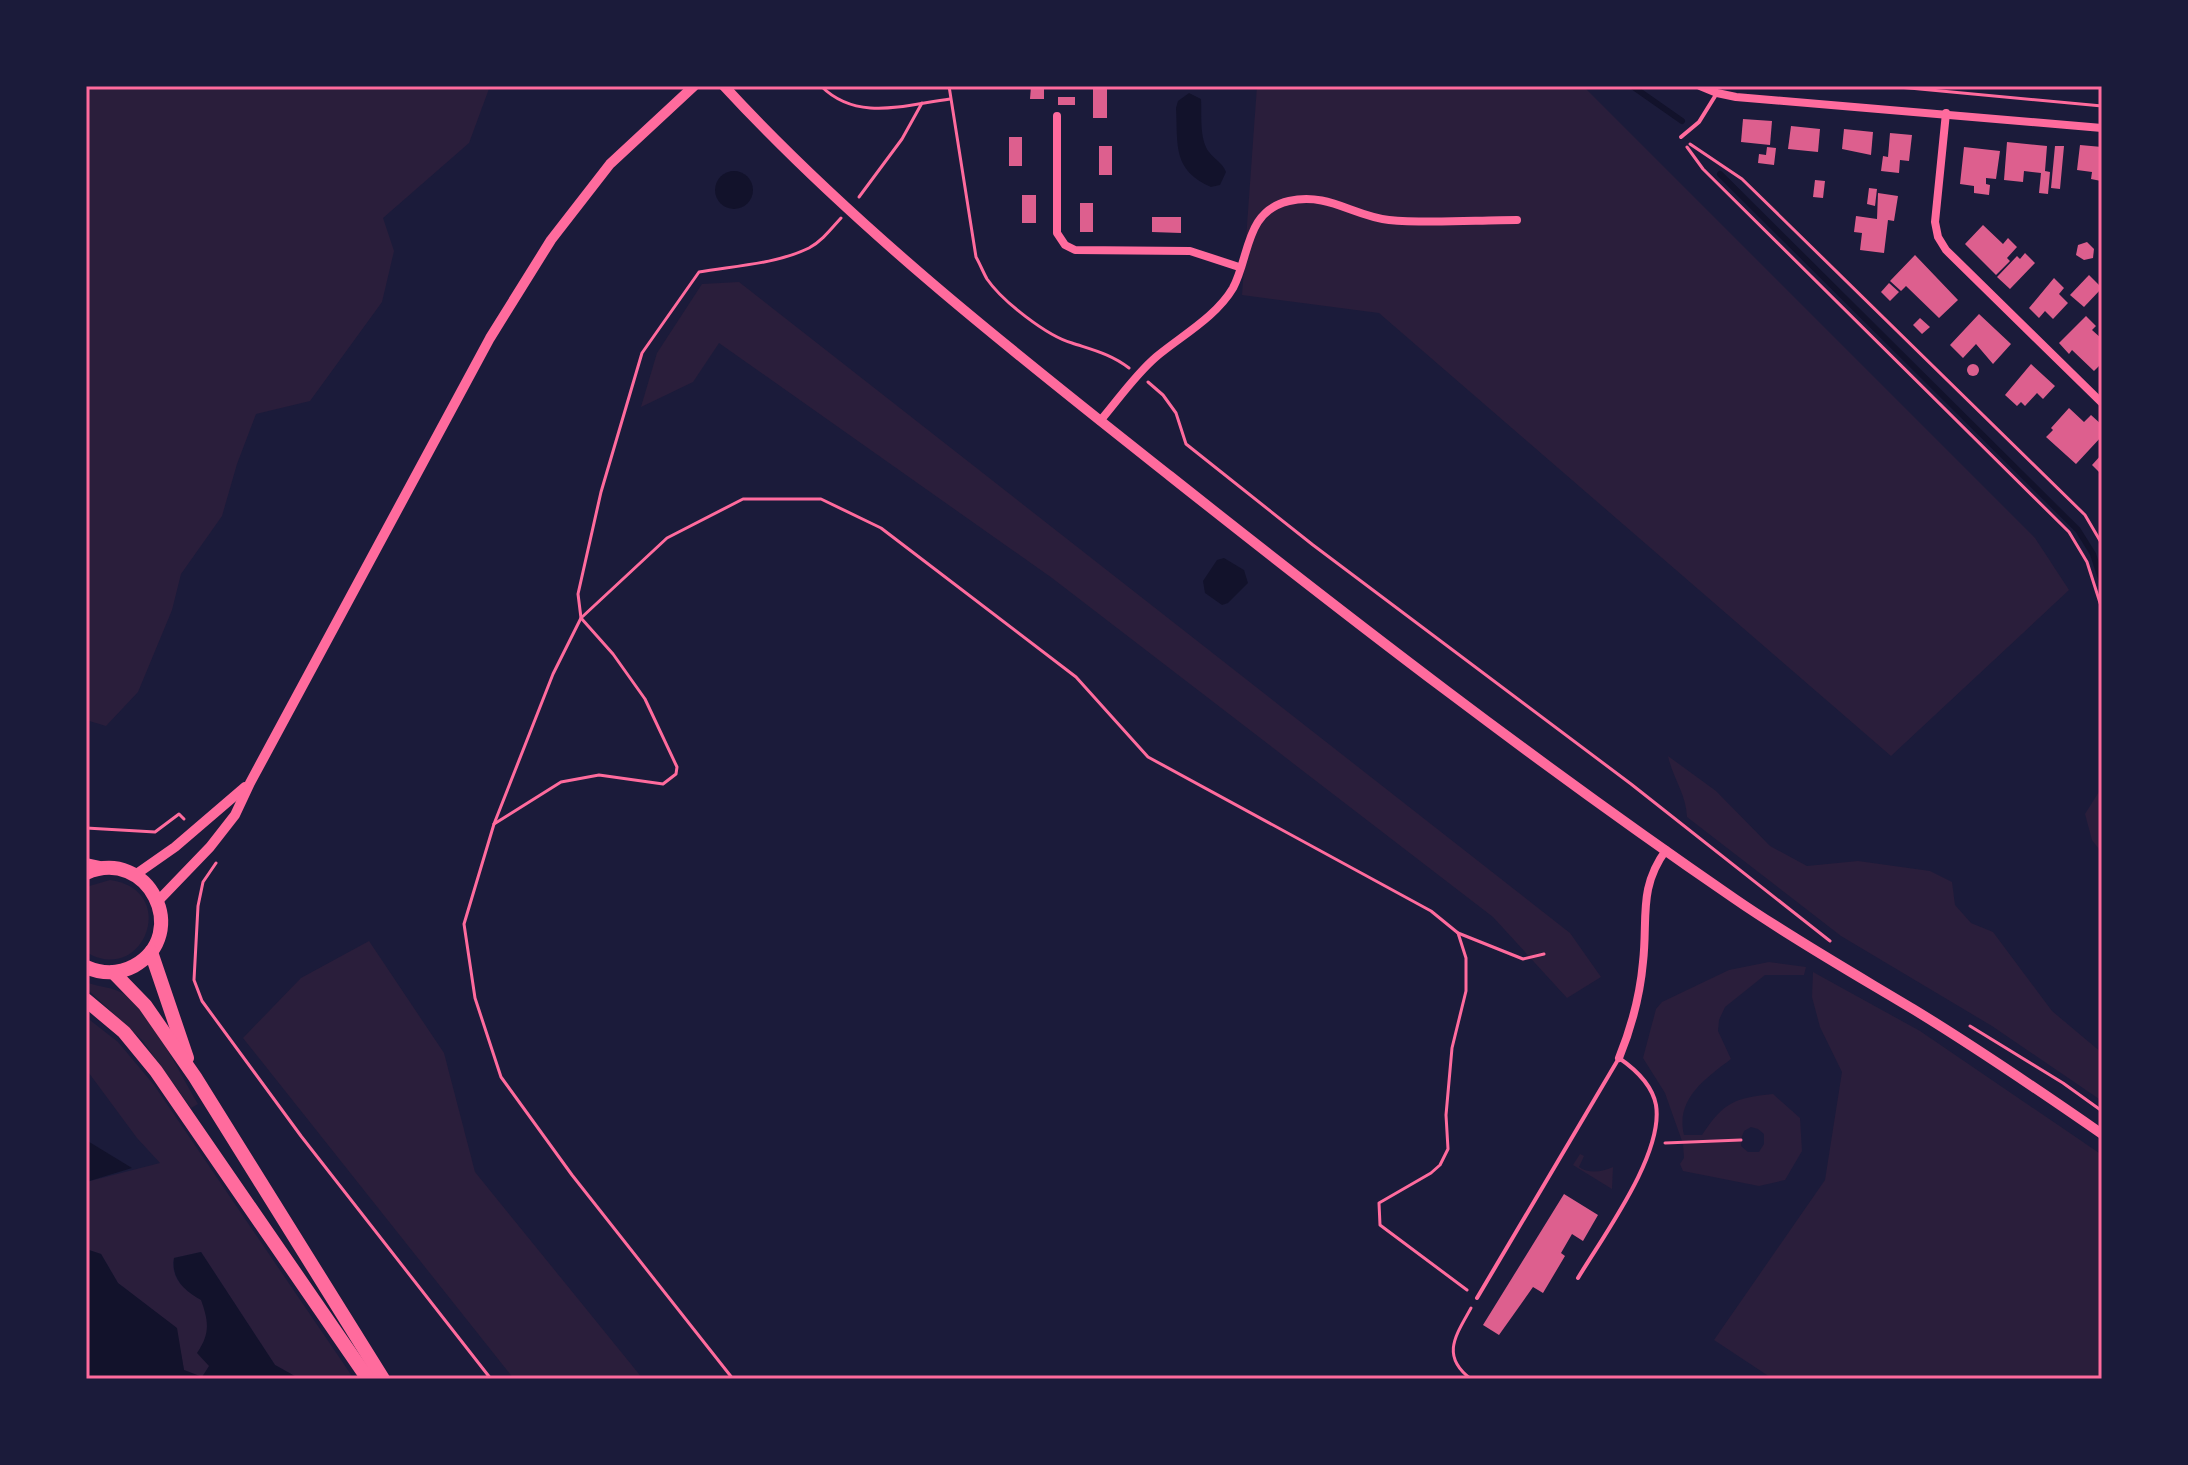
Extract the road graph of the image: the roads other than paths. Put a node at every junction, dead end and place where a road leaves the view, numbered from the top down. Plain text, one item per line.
1 (694, 86) edge
2 (724, 86) edge
3 (1700, 86) edge
4 (1717, 93) junction
5 (1946, 113) junction
6 (1057, 116) dead end
7 (2102, 128) edge
8 (1681, 137) road end
9 (1517, 220) dead end
10 (1239, 267) junction
11 (2102, 403) edge
12 (1100, 421) junction
13 (250, 783) junction
14 (1666, 850) junction
15 (91, 869) edge
16 (135, 875) junction
17 (158, 901) junction
18 (151, 952) junction
19 (86, 967) edge
20 (113, 972) junction
21 (86, 1000) edge
22 (1619, 1058) junction
23 (195, 1077) junction
24 (2102, 1134) edge
25 (1578, 1278) dead end
26 (1477, 1298) road end
27 (368, 1379) edge
28 (383, 1379) edge

1 - 13 street
2 - 12 street
3 - 4 street
4 - 5 street
4 - 8 lane
5 - 7 street
5 - 11 street
6 - 10 street
9 - 10 street
10 - 12 street
12 - 14 street
13 - 16 street
13 - 17 street
14 - 22 street
14 - 24 street
15 - 16 main road
16 - 17 main road
17 - 18 main road
18 - 20 main road
18 - 23 main road
19 - 20 main road
20 - 23 main road
21 - 27 main road
22 - 25 lane
22 - 26 lane
23 - 28 main road

